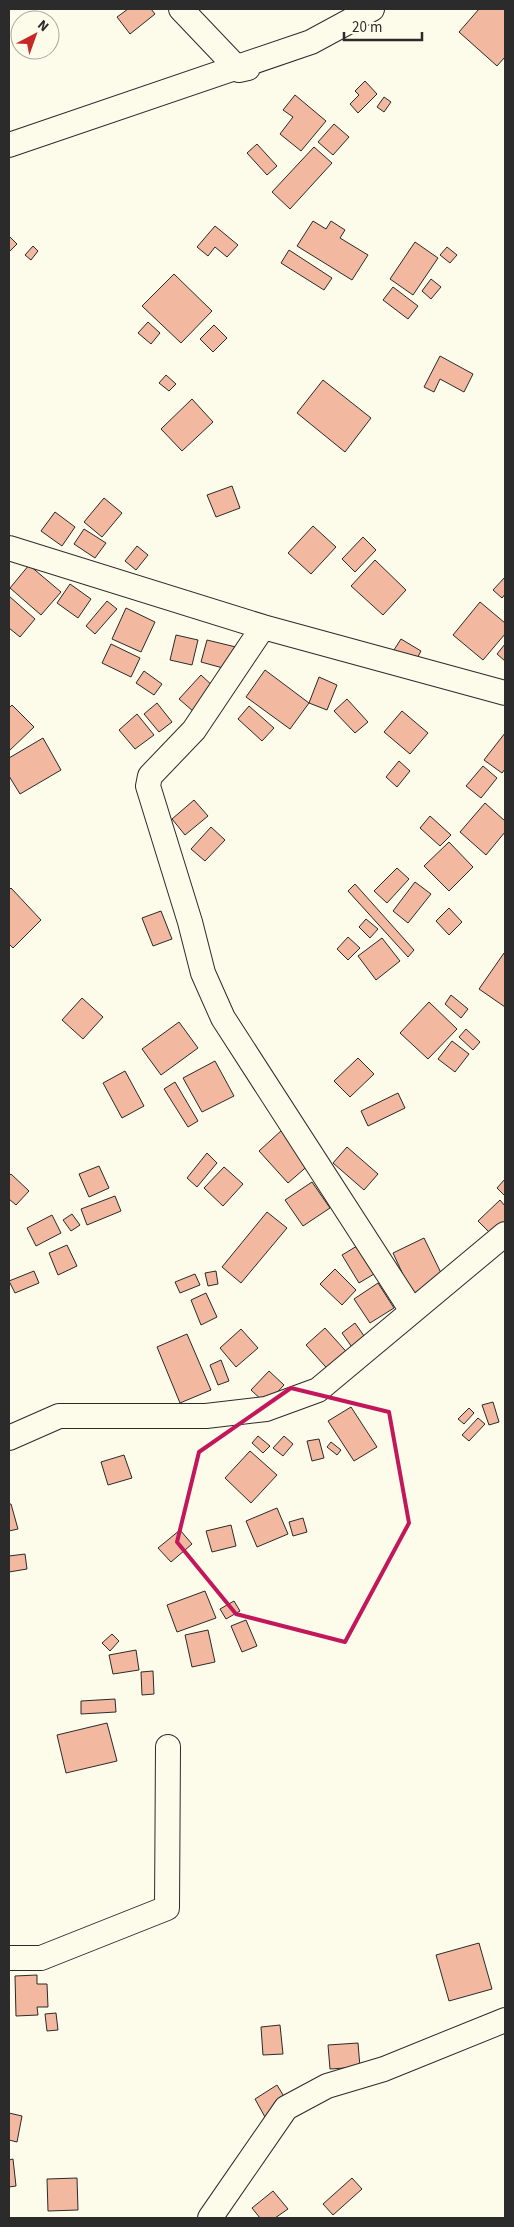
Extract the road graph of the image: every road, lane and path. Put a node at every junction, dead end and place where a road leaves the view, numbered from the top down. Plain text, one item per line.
1 (181, 9) edge
2 (372, 9) edge
3 (297, 59) dead end
4 (9, 145) edge
5 (9, 548) edge
6 (263, 627) junction
7 (505, 693) edge
8 (505, 1234) edge
9 (412, 1311) junction
10 (9, 1438) edge
11 (168, 1747) dead end
12 (9, 1958) edge
13 (505, 2020) edge
14 (210, 2218) edge

1 - 3 street
2 - 4 street
5 - 6 street
6 - 7 street
6 - 9 street
8 - 9 street
9 - 10 street
11 - 12 street
13 - 14 street

